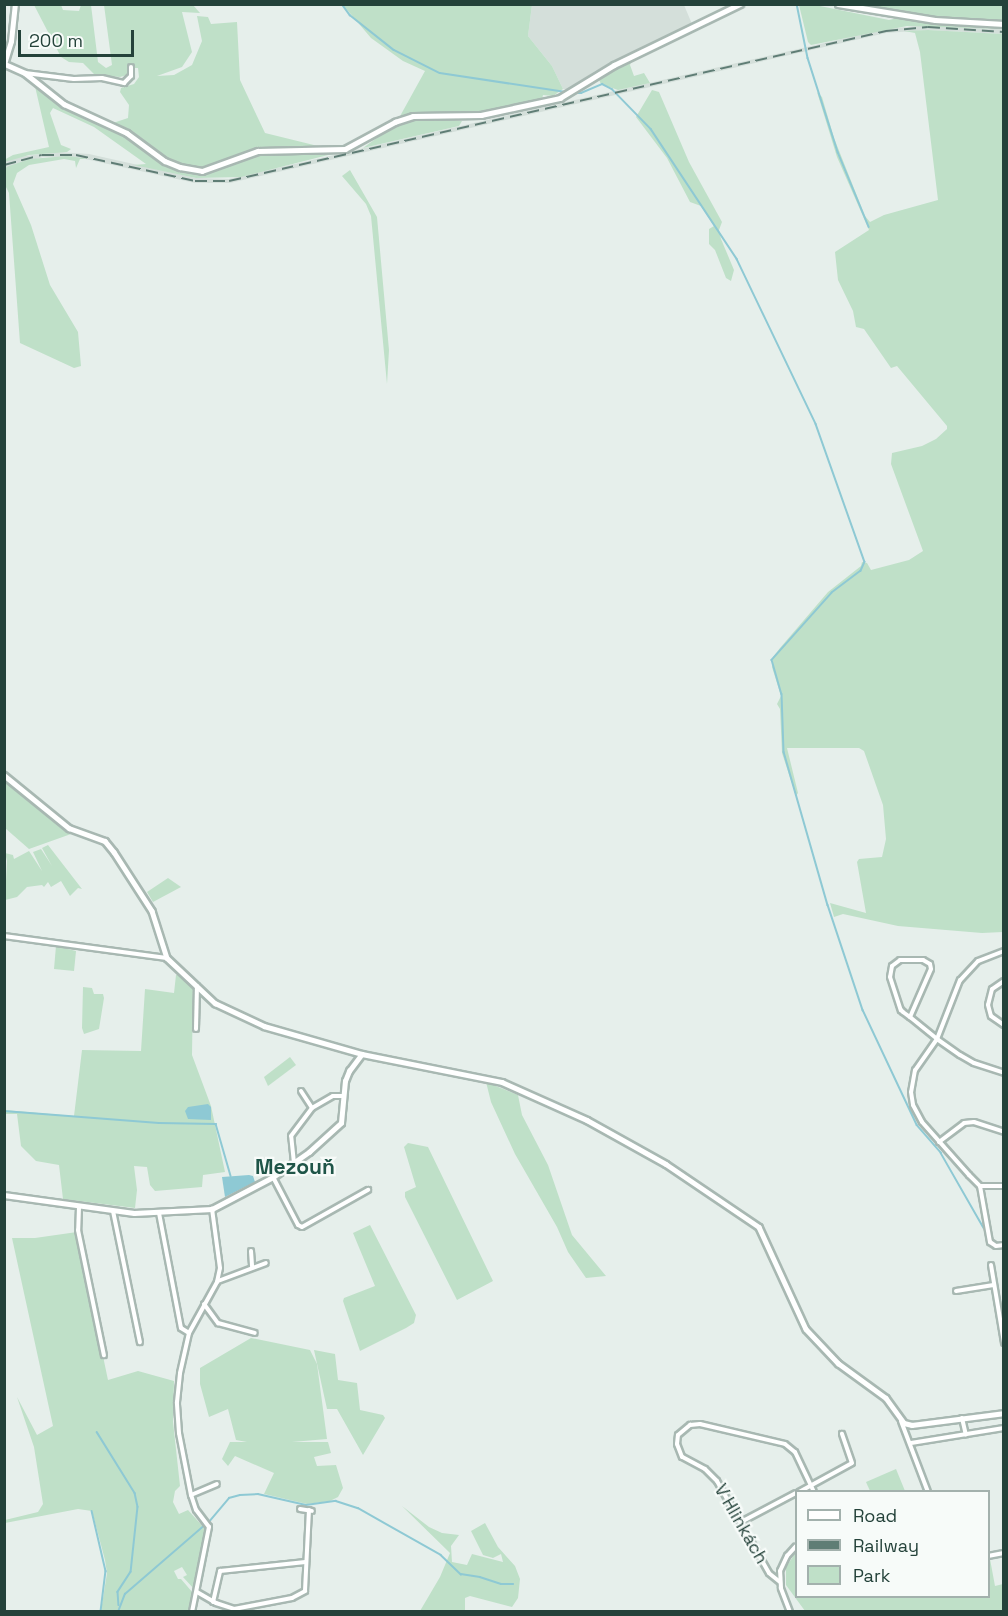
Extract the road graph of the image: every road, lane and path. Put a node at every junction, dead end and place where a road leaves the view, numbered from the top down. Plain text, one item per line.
1 (15, 4) edge
2 (740, 4) edge
3 (838, 4) edge
4 (1004, 24) edge
5 (5, 64) edge
6 (131, 67) dead end
7 (25, 73) junction
8 (4, 775) edge
9 (4, 936) edge
10 (1004, 951) edge
11 (167, 958) junction
12 (1004, 981) edge
13 (197, 986) junction
14 (910, 1017) junction
15 (1004, 1025) edge
16 (196, 1029) dead end
17 (937, 1039) junction
18 (362, 1054) junction
19 (1004, 1073) edge
20 (302, 1091) dead end
21 (342, 1096) junction
22 (312, 1108) junction
23 (1004, 1132) edge
24 (939, 1142) junction
25 (294, 1163) junction
26 (273, 1177) junction
27 (980, 1186) junction
28 (1004, 1186) edge
29 (368, 1190) dead end
30 (4, 1195) edge
31 (79, 1207) junction
32 (213, 1209) junction
33 (113, 1211) junction
34 (159, 1213) junction
35 (1004, 1245) edge
36 (251, 1251) dead end
37 (266, 1263) dead end
38 (991, 1264) dead end
39 (252, 1267) junction
40 (217, 1282) junction
41 (994, 1284) junction
42 (956, 1291) dead end
43 (204, 1304) junction
44 (255, 1333) dead end
45 (189, 1334) junction
46 (140, 1342) dead end
47 (1004, 1342) edge
48 (104, 1355) dead end
49 (1004, 1413) edge
50 (962, 1417) junction
51 (901, 1420) junction
52 (1004, 1428) edge
53 (842, 1434) dead end
54 (966, 1435) junction
55 (911, 1443) junction
56 (217, 1484) dead end
57 (811, 1485) junction
58 (802, 1490) edge
59 (814, 1490) edge
60 (928, 1490) edge
61 (795, 1494) edge
62 (191, 1495) junction
63 (300, 1509) dead end
64 (741, 1522) junction
65 (795, 1547) edge
66 (306, 1562) junction
67 (780, 1582) junction
68 (197, 1592) junction
69 (213, 1602) junction
70 (192, 1611) edge
71 (790, 1611) edge

1 - 5 main road
2 - 7 street
3 - 4 street
5 - 7 street
6 - 7 street
8 - 11 street
9 - 11 street
10 - 17 street
11 - 13 street
12 - 15 street
13 - 16 street
13 - 18 street
14 - 14 street
14 - 17 street
17 - 19 street
17 - 24 street
18 - 21 street
18 - 51 street
20 - 22 street
21 - 22 street
21 - 25 street
22 - 25 street
23 - 24 street
24 - 27 street
25 - 26 street
26 - 29 street
26 - 32 street
27 - 28 street
27 - 35 street
30 - 31 street
31 - 33 street
31 - 48 street
32 - 34 street
32 - 40 street
33 - 34 street
33 - 46 street
34 - 45 street
36 - 39 street
37 - 39 street
38 - 41 street
39 - 40 street
40 - 43 street
41 - 42 street
41 - 47 street
43 - 44 street
43 - 45 street
45 - 62 street
49 - 50 street
50 - 51 street
50 - 54 street
51 - 55 street
52 - 54 street
53 - 57 street
54 - 55 street
55 - 60 street
56 - 62 street
57 - 58 street
57 - 59 street, V Hlinkách
57 - 64 street, V Hlinkách
61 - 64 street
62 - 68 street
63 - 66 street
64 - 67 street, V Hlinkách
65 - 67 street
66 - 69 street
66 - 69 street
67 - 71 street
68 - 69 street
68 - 70 street

